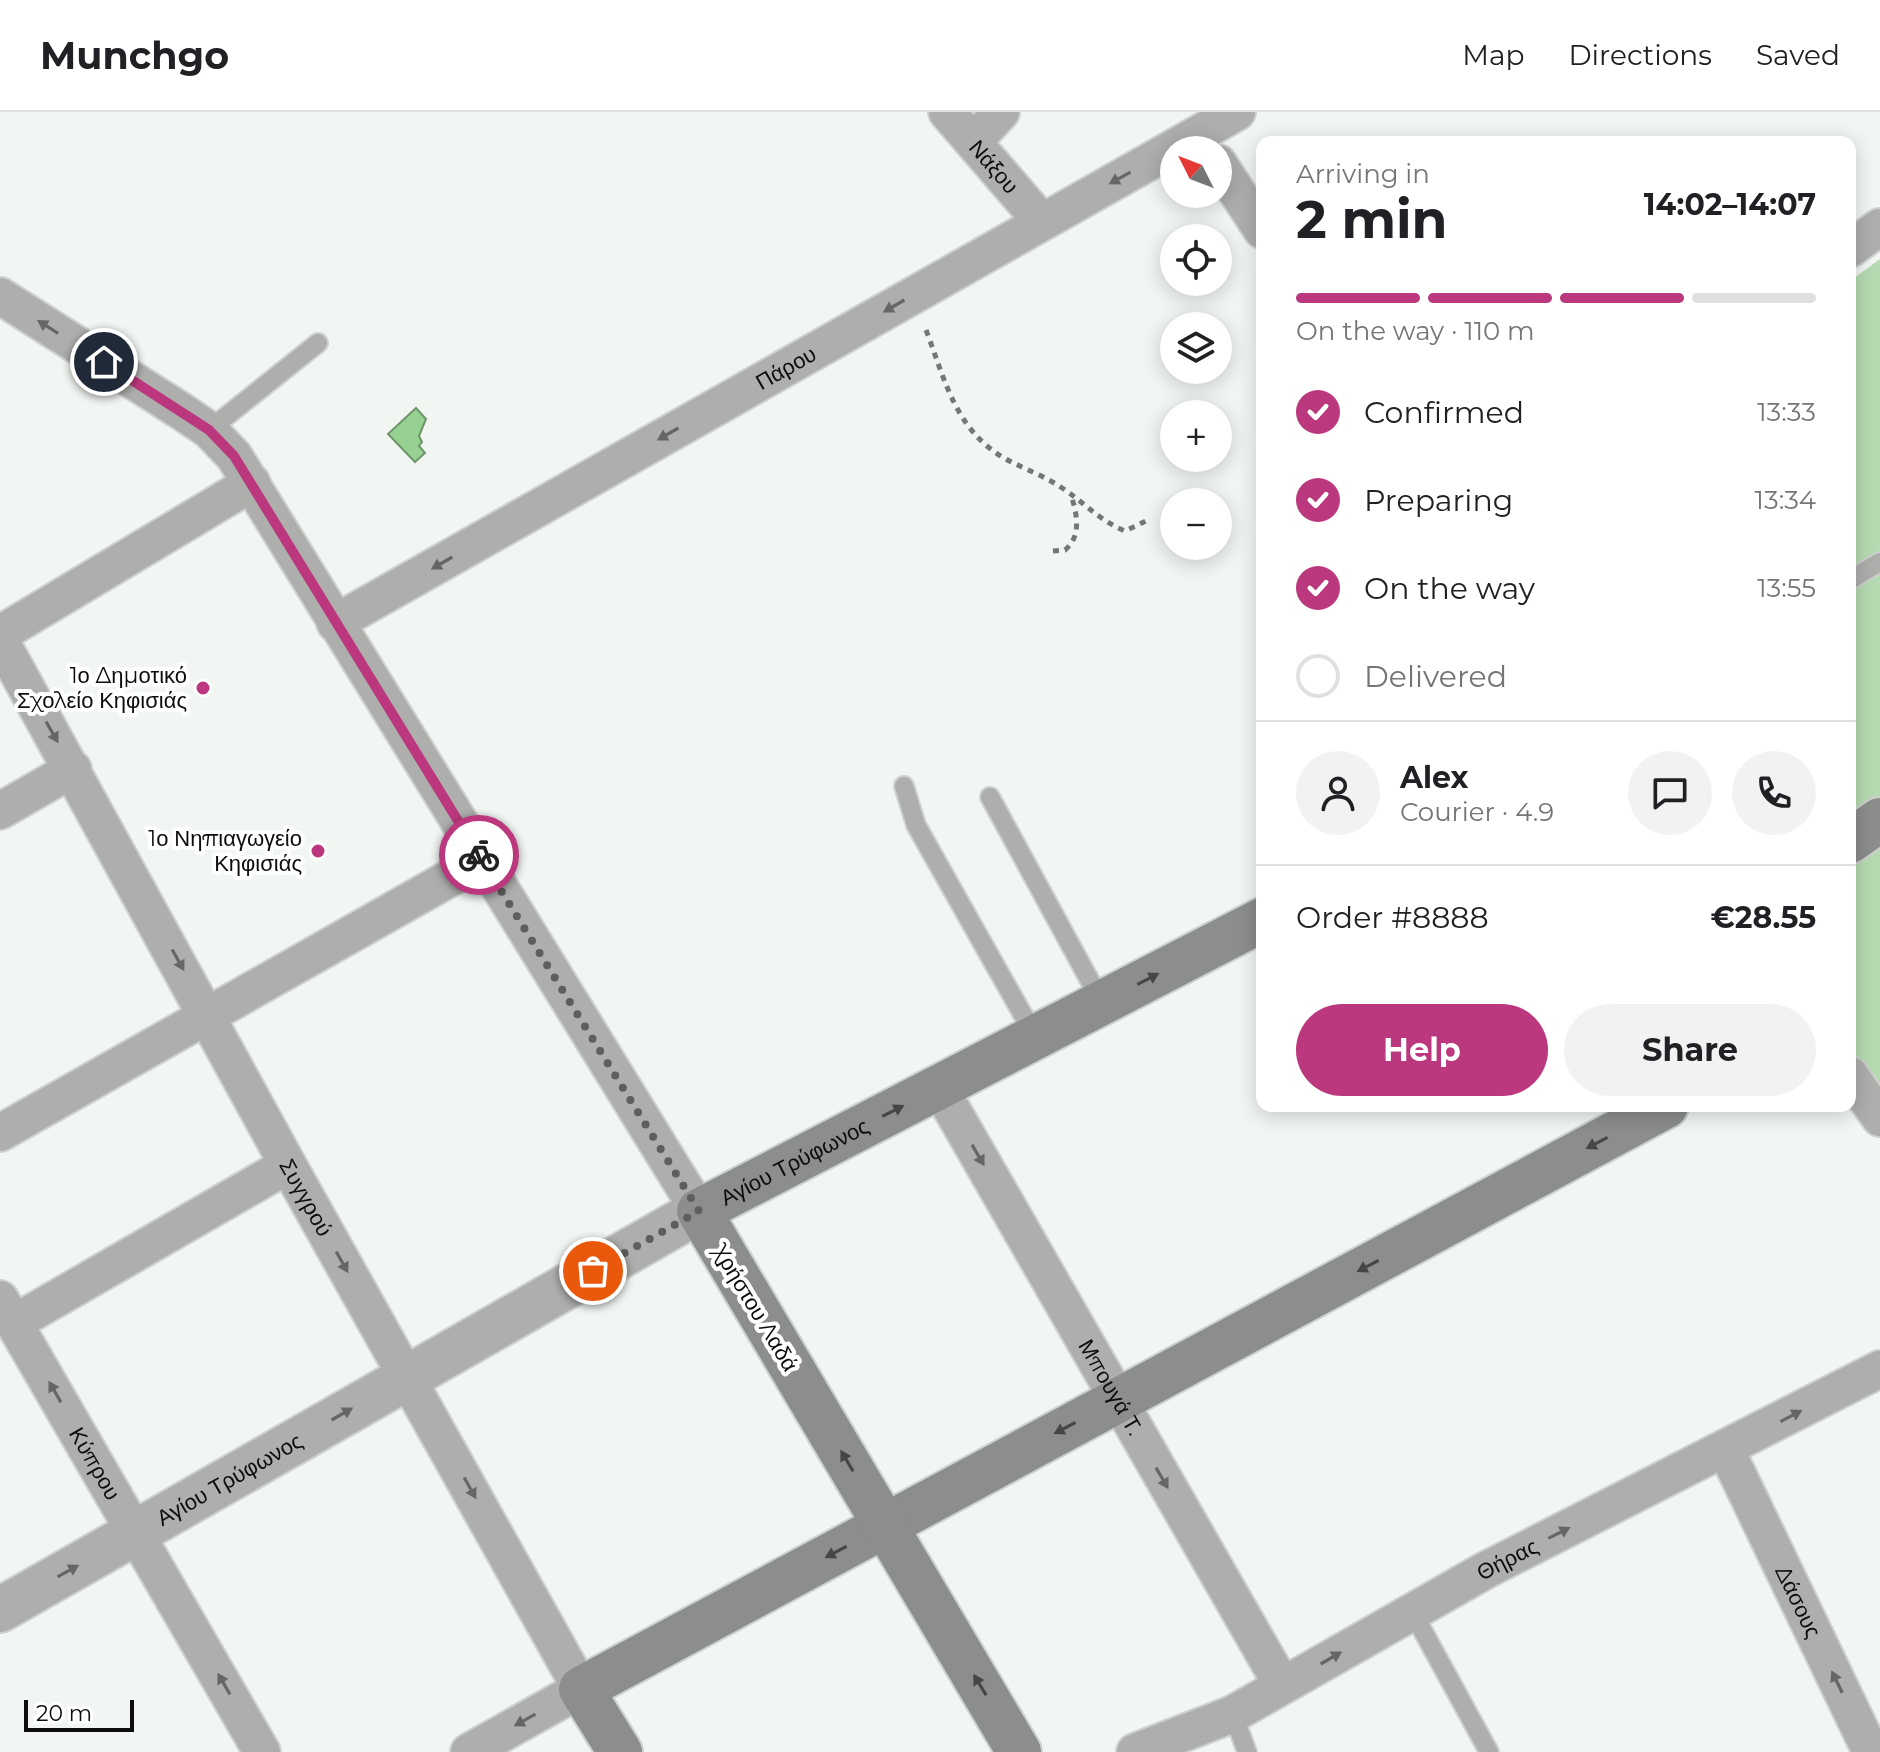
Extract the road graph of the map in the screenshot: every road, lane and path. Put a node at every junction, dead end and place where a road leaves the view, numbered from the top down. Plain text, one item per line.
1 (947, 112) edge
2 (1001, 112) edge
3 (1237, 112) edge
4 (1208, 136) edge
5 (974, 141) junction
6 (1160, 162) edge
7 (1232, 184) edge
8 (1256, 221) edge
9 (1042, 222) junction
10 (1880, 227) edge
11 (1856, 245) edge
12 (913, 295) junction
13 (0, 296) edge
14 (318, 343) dead end
15 (209, 430) junction
16 (252, 483) junction
17 (1070, 495) junction
18 (1148, 520) dead end
19 (1053, 551) dead end
20 (1880, 562) edge
21 (1856, 576) edge
22 (335, 623) junction
23 (0, 637) edge
24 (73, 769) junction
25 (904, 786) dead end
26 (990, 797) dead end
27 (0, 811) edge
28 (1880, 820) edge
29 (1856, 837) edge
30 (482, 860) junction
31 (1256, 923) edge
32 (1102, 1003) junction
33 (207, 1014) junction
34 (1036, 1038) junction
35 (1856, 1084) edge
36 (939, 1087) junction
37 (1655, 1112) edge
38 (1880, 1118) edge
39 (0, 1133) edge
40 (288, 1165) junction
41 (699, 1211) junction
42 (7, 1311) edge
43 (1880, 1369) edge
44 (408, 1377) junction
45 (1117, 1400) junction
46 (1726, 1450) junction
47 (885, 1525) junction
48 (137, 1532) junction
49 (0, 1610) edge
50 (1412, 1611) junction
51 (1282, 1685) junction
52 (581, 1689) junction
53 (1233, 1714) junction
54 (1867, 1751) edge
55 (262, 1752) edge
56 (469, 1752) edge
57 (620, 1752) edge
58 (1019, 1752) edge
59 (1135, 1752) edge
60 (1247, 1752) edge
61 (1489, 1752) edge

1 - 5 street, Νάξου
2 - 5 street
3 - 4 street, Πάρου
5 - 9 street, Νάξου
6 -> 9 street, Πάρου
7 - 8 street
9 - 12 street, Πάρου
10 - 11 street
12 - 17 path
12 -> 22 street, Πάρου
15 -> 13 street, Χρήστου Λαδά
14 - 15 lane
15 - 16 street, Χρήστου Λαδά
16 - 22 street, Χρήστου Λαδά
16 - 23 street
17 - 18 path
17 - 19 path
20 - 21 lane
22 - 30 street, Χρήστου Λαδά
23 -> 24 street, Συγγρού
24 - 27 street
24 -> 33 street, Συγγρού
25 - 34 lane
26 - 32 lane
28 - 29 main road
30 - 33 street
30 - 41 street, Χρήστου Λαδά
32 -> 31 main road, Αγίου Τρύφωνος
32 - 34 main road, Αγίου Τρύφωνος
33 - 39 street
33 - 40 street, Συγγρού
34 - 36 main road, Αγίου Τρύφωνος
35 - 38 street
41 -> 36 main road, Αγίου Τρύφωνος
36 -> 45 street, Μπουγά Τ.
37 -> 45 main road
40 - 42 street
40 -> 44 street, Συγγρού
41 - 44 street, Αγίου Τρύφωνος
47 -> 41 main road, Χρήστου Λαδά
48 -> 42 street, Κύπρου
46 -> 43 street, Θήρας
48 -> 44 street, Αγίου Τρύφωνος
44 -> 52 street, Συγγρού
45 -> 47 main road
45 -> 51 street, Μπουγά Τ.
50 -> 46 street, Θήρας
54 -> 46 street, Δάσους
47 -> 52 main road
58 -> 47 main road, Χρήστου Λαδά
49 -> 48 street, Αγίου Τρύφωνος
55 -> 48 street, Κύπρου
51 -> 50 street, Θήρας
50 - 61 lane
51 - 53 street, Θήρας
52 -> 56 street
52 - 57 main road, Συγγρού
53 - 59 street, Θήρας
53 - 60 lane

